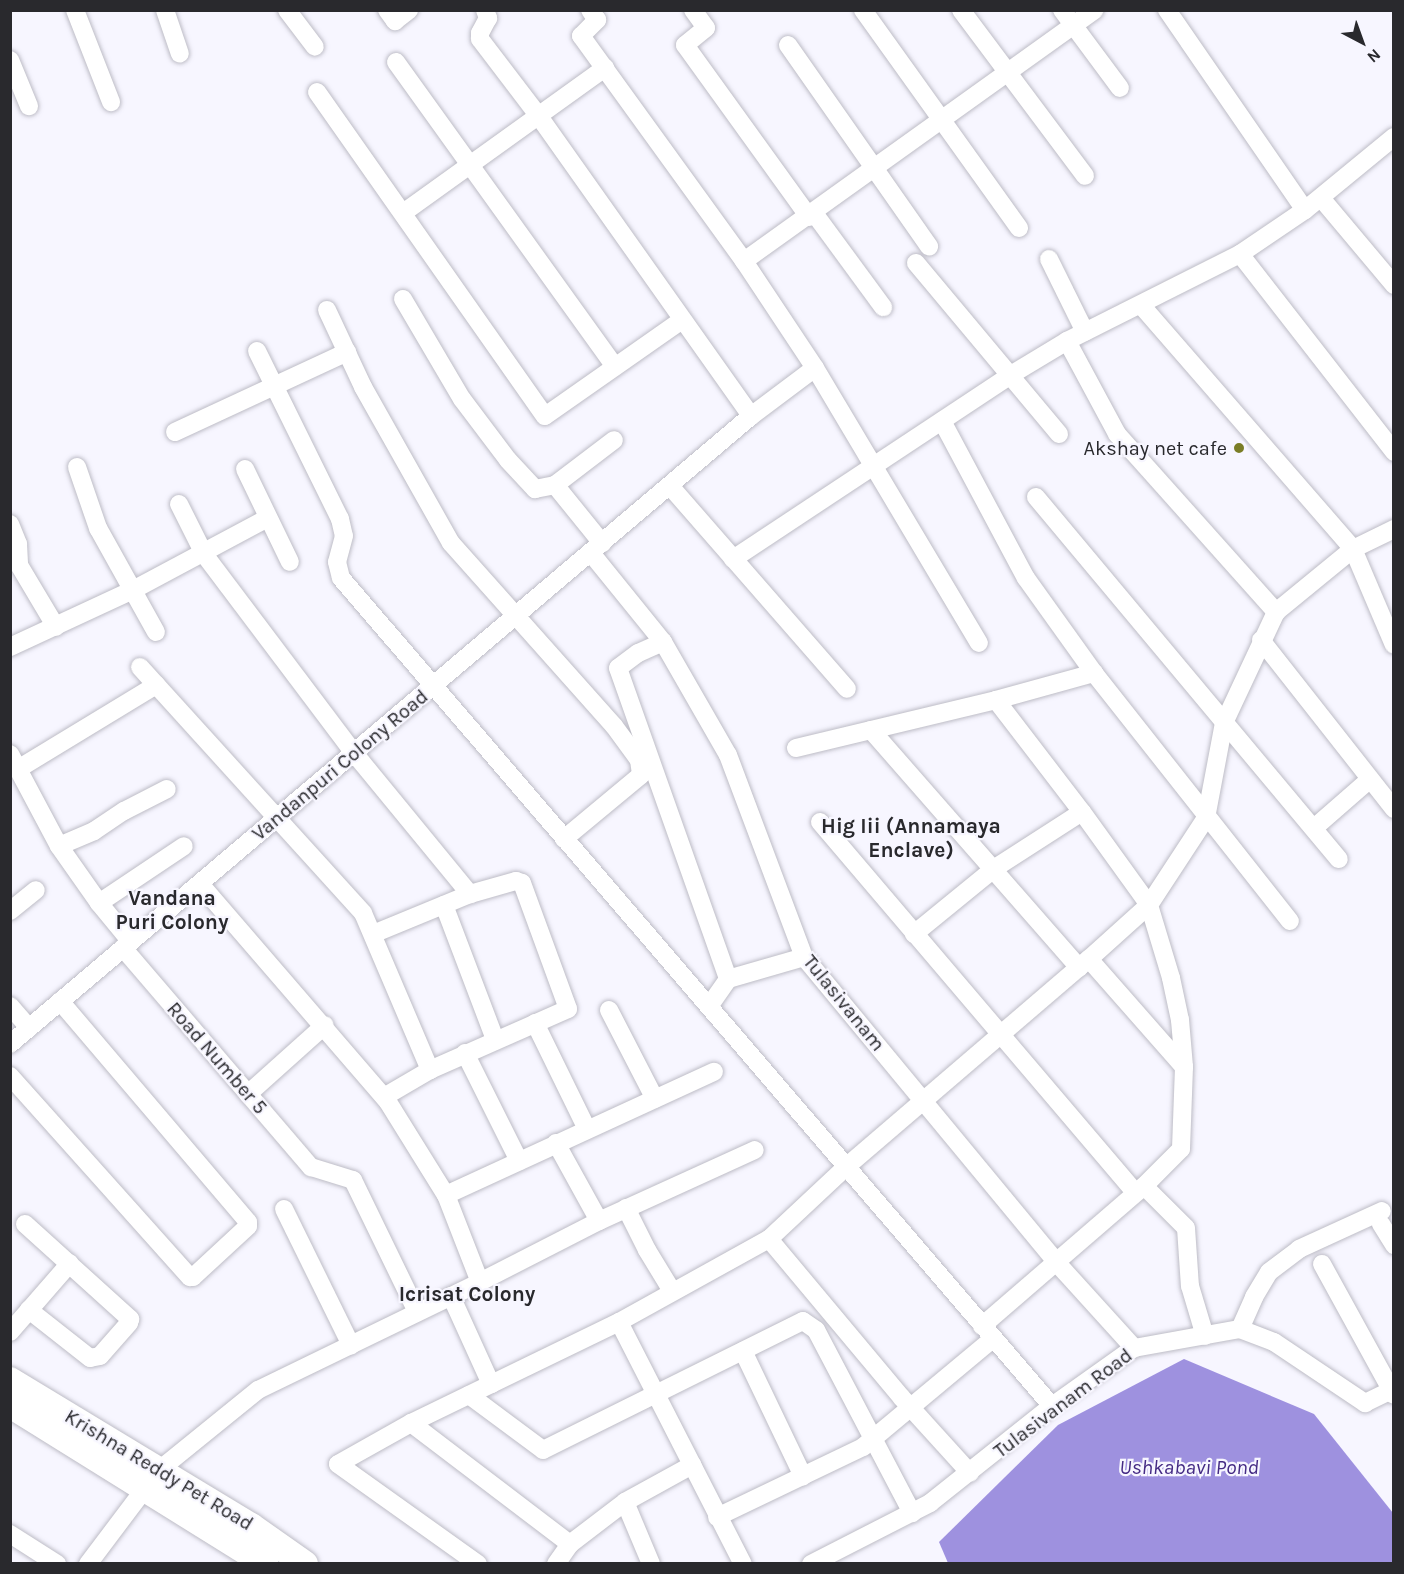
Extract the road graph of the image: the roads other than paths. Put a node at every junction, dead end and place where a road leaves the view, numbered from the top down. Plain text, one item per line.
1 (75, 10) edge
2 (165, 10) edge
3 (287, 10) edge
4 (387, 10) edge
5 (409, 10) edge
6 (485, 10) edge
7 (590, 10) edge
8 (693, 10) edge
9 (863, 10) edge
10 (961, 10) edge
11 (1094, 10) edge
12 (1167, 10) edge
13 (1067, 18) edge
14 (788, 45) dead end
15 (315, 47) dead end
16 (180, 54) dead end
17 (10, 60) edge
18 (396, 62) dead end
19 (605, 68) junction
20 (1008, 74) junction
21 (1120, 88) dead end
22 (318, 92) dead end
23 (111, 102) dead end
24 (29, 106) dead end
25 (538, 116) junction
26 (942, 122) junction
27 (1394, 137) edge
28 (470, 165) junction
29 (876, 169) junction
30 (1086, 176) dead end
31 (1321, 198) junction
32 (1305, 210) junction
33 (403, 213) junction
34 (811, 215) junction
35 (1019, 228) dead end
36 (929, 246) dead end
37 (1240, 254) junction
38 (1049, 259) dead end
39 (744, 261) junction
40 (916, 263) dead end
41 (1394, 285) edge
42 (403, 299) dead end
43 (1141, 305) junction
44 (883, 307) dead end
45 (327, 310) dead end
46 (682, 320) junction
47 (1085, 332) junction
48 (1067, 341) junction
49 (257, 351) dead end
50 (347, 352) junction
51 (615, 367) junction
52 (815, 368) junction
53 (1009, 376) junction
54 (273, 385) junction
55 (751, 416) junction
56 (942, 421) junction
57 (175, 432) dead end
58 (1059, 434) dead end
59 (614, 440) dead end
60 (1394, 452) edge
61 (874, 465) junction
62 (77, 467) dead end
63 (245, 469) dead end
64 (555, 485) junction
65 (670, 486) junction
66 (1036, 497) dead end
67 (179, 504) dead end
68 (268, 518) junction
69 (10, 524) edge
70 (1394, 529) edge
71 (596, 548) junction
72 (1353, 549) junction
73 (204, 554) junction
74 (733, 559) junction
75 (290, 562) dead end
76 (133, 590) junction
77 (1276, 612) junction
78 (515, 616) junction
79 (56, 627) junction
80 (156, 632) dead end
81 (1261, 640) junction
82 (663, 642) junction
83 (979, 643) dead end
84 (1394, 645) edge
85 (10, 647) edge
86 (140, 668) dead end
87 (1094, 673) junction
88 (156, 685) junction
89 (433, 686) junction
90 (847, 689) dead end
91 (996, 700) junction
92 (1224, 723) junction
93 (872, 730) junction
94 (796, 748) dead end
95 (354, 753) junction
96 (14, 762) edge
97 (1369, 780) junction
98 (166, 789) dead end
99 (1394, 809) edge
100 (1082, 812) junction
101 (277, 818) junction
102 (1206, 818) junction
103 (820, 822) dead end
104 (1314, 828) junction
105 (564, 839) junction
106 (59, 846) junction
107 (184, 846) dead end
108 (1339, 859) dead end
109 (994, 868) junction
110 (200, 884) junction
111 (36, 890) dead end
112 (470, 894) junction
113 (99, 903) junction
114 (444, 905) junction
115 (1149, 905) junction
116 (10, 911) edge
117 (1290, 921) dead end
118 (914, 933) junction
119 (373, 934) junction
120 (127, 945) junction
121 (804, 957) junction
122 (1084, 963) junction
123 (728, 979) junction
124 (60, 1001) junction
125 (710, 1005) junction
126 (10, 1006) edge
127 (609, 1010) dead end
128 (535, 1023) junction
129 (325, 1025) junction
130 (29, 1028) junction
131 (1001, 1036) junction
132 (495, 1039) junction
133 (10, 1044) edge
134 (465, 1053) junction
135 (1184, 1066) junction
136 (430, 1070) junction
137 (714, 1072) dead end
138 (10, 1076) edge
139 (248, 1094) junction
140 (384, 1096) junction
141 (655, 1099) junction
142 (925, 1102) junction
143 (587, 1129) junction
144 (556, 1143) junction
145 (755, 1150) dead end
146 (519, 1161) junction
147 (846, 1167) junction
148 (1140, 1189) junction
149 (446, 1195) junction
150 (626, 1208) junction
151 (284, 1209) dead end
152 (599, 1221) junction
153 (26, 1224) dead end
154 (769, 1239) junction
155 (1394, 1245) edge
156 (70, 1263) junction
157 (1057, 1263) junction
158 (1322, 1264) dead end
159 (480, 1282) junction
160 (672, 1291) junction
161 (451, 1296) junction
162 (29, 1310) junction
163 (417, 1312) junction
164 (619, 1322) junction
165 (1240, 1329) junction
166 (10, 1332) edge
167 (988, 1332) junction
168 (1204, 1336) junction
169 (351, 1345) junction
170 (1134, 1348) junction
171 (743, 1351) junction
172 (10, 1380) edge
173 (491, 1384) junction
174 (1393, 1392) edge
175 (656, 1393) junction
176 (469, 1395) junction
177 (10, 1405) edge
178 (1052, 1406) junction
179 (910, 1408) junction
180 (411, 1423) junction
181 (875, 1438) junction
182 (692, 1465) junction
183 (970, 1473) junction
184 (803, 1476) junction
185 (151, 1480) junction
186 (626, 1502) junction
187 (912, 1513) junction
188 (717, 1517) junction
189 (10, 1534) edge
190 (570, 1544) junction
191 (844, 1556) edge
192 (57, 1563) edge
193 (88, 1563) edge
194 (265, 1563) edge
195 (305, 1563) edge
196 (478, 1563) edge
197 (556, 1563) edge
198 (651, 1563) edge
199 (743, 1563) edge
200 (811, 1563) edge

1 - 23 street
2 - 16 street
3 - 15 street
4 - 5 street
6 - 25 street
7 - 19 street
8 - 34 street
9 - 26 street
10 - 20 street
11 - 13 street
12 - 32 street
13 - 20 street
13 - 21 street
14 - 29 street
17 - 24 street
18 - 28 street
19 - 25 street
19 - 39 street
20 - 26 street
20 - 30 street
22 - 33 street
25 - 28 street
25 - 46 street
26 - 29 street
26 - 35 street
27 - 31 street
28 - 33 street
28 - 51 street
29 - 34 street
29 - 36 street
31 - 32 street
31 - 41 street
32 - 37 street
33 - 51 street
34 - 39 street
34 - 44 street
37 - 43 street
37 - 60 street
38 - 47 street
39 - 52 street
40 - 53 street
42 - 64 street
43 - 47 street
43 - 72 street
45 - 50 street
46 - 51 street
46 - 55 street
47 - 48 street
48 - 53 street
48 - 77 street
49 - 54 street
50 - 54 street
50 - 78 street
52 - 55 street, Vandanpuri Colony Road
52 - 61 street
53 - 56 street
53 - 58 street
54 - 57 street
54 - 89 street
55 - 65 street, Vandanpuri Colony Road
56 - 61 street
56 - 87 street
59 - 64 street
61 - 74 street
61 - 83 street
62 - 76 street
63 - 68 street
64 - 71 street, Tulasivanam
65 - 71 street, Vandanpuri Colony Road
65 - 74 street
66 - 92 street
67 - 73 street
68 - 73 street
68 - 75 street
69 - 79 street
70 - 72 street
71 - 78 street, Vandanpuri Colony Road
71 - 82 street, Tulasivanam
72 - 77 street
72 - 84 street
73 - 76 street
73 - 95 street
74 - 90 street
76 - 79 street
76 - 80 street
77 - 81 street
78 - 89 street, Vandanpuri Colony Road
78 - 105 street
79 - 85 street
81 - 92 street
81 - 97 street
82 - 121 street, Tulasivanam
82 - 123 street
86 - 88 street
87 - 91 street
87 - 102 street
88 - 96 street
88 - 101 street
89 - 95 street, Vandanpuri Colony Road
89 - 105 street
91 - 93 street
91 - 100 street
92 - 102 street
92 - 104 street
93 - 94 street
93 - 109 street
95 - 101 street, Vandanpuri Colony Road
95 - 112 street
96 - 106 street, Road Number 5
97 - 99 street
97 - 104 street
98 - 106 street
100 - 109 street
100 - 115 street
101 - 110 street, Vandanpuri Colony Road
101 - 119 street
102 - 115 street
102 - 117 street
103 - 118 street
104 - 108 street
105 - 125 street
106 - 113 street, Road Number 5
107 - 113 street
109 - 118 street
109 - 122 street
110 - 120 street, Vandanpuri Colony Road
110 - 129 street
111 - 116 street
112 - 114 street
112 - 128 street
113 - 120 street, Road Number 5
114 - 119 street
114 - 132 street
115 - 122 street
115 - 135 street
118 - 131 street
119 - 136 street
120 - 124 street, Vandanpuri Colony Road
120 - 139 street, Road Number 5
121 - 123 street
121 - 142 street, Tulasivanam
122 - 131 street
122 - 135 street
123 - 125 street
124 - 130 street, Vandanpuri Colony Road
124 - 138 street
125 - 147 street
126 - 130 street
127 - 141 street
128 - 132 street
128 - 143 street
129 - 139 street
129 - 140 street
130 - 133 street, Vandanpuri Colony Road
131 - 142 street
131 - 148 street
132 - 134 street
134 - 136 street
134 - 146 street
135 - 148 street
136 - 140 street
137 - 141 street
139 - 163 street, Road Number 5
140 - 149 street
141 - 143 street
142 - 147 street
142 - 157 street, Tulasivanam
143 - 144 street
144 - 146 street
144 - 152 street
145 - 150 street
146 - 149 street
147 - 154 street
147 - 167 street
148 - 157 street
148 - 168 street
149 - 159 street
150 - 152 street
150 - 160 street
151 - 169 street
152 - 159 street
153 - 156 street
154 - 160 street
154 - 179 street
155 - 165 street
156 - 162 street
156 - 162 street
157 - 167 street
157 - 170 street, Tulasivanam
158 - 174 street
159 - 161 street
160 - 164 street
161 - 163 street
161 - 173 street
162 - 166 street
163 - 169 street
164 - 173 street
164 - 175 street
165 - 168 street, Tulasivanam Road
165 - 174 street
167 - 178 street
167 - 179 street
168 - 170 street, Tulasivanam Road
169 - 185 street
170 - 178 street, Tulasivanam Road
171 - 175 street
171 - 181 street
171 - 184 street
172 - 185 main road, Krishna Reddy Pet Road
173 - 176 street
175 - 176 street
175 - 182 street
176 - 180 street
177 - 185 main road, Krishna Reddy Pet Road
178 - 183 street, Tulasivanam Road
179 - 181 street
179 - 183 street
180 - 190 street
180 - 196 street
181 - 184 street
181 - 187 street
182 - 186 street
182 - 188 street
183 - 187 street, Tulasivanam Road
184 - 188 street
185 - 193 street
185 - 194 main road, Krishna Reddy Pet Road
185 - 195 main road, Krishna Reddy Pet Road
186 - 190 street
186 - 198 street
187 - 191 street, Tulasivanam Road
188 - 199 street
189 - 192 street
190 - 197 street
191 - 200 street, Tulasivanam Road

